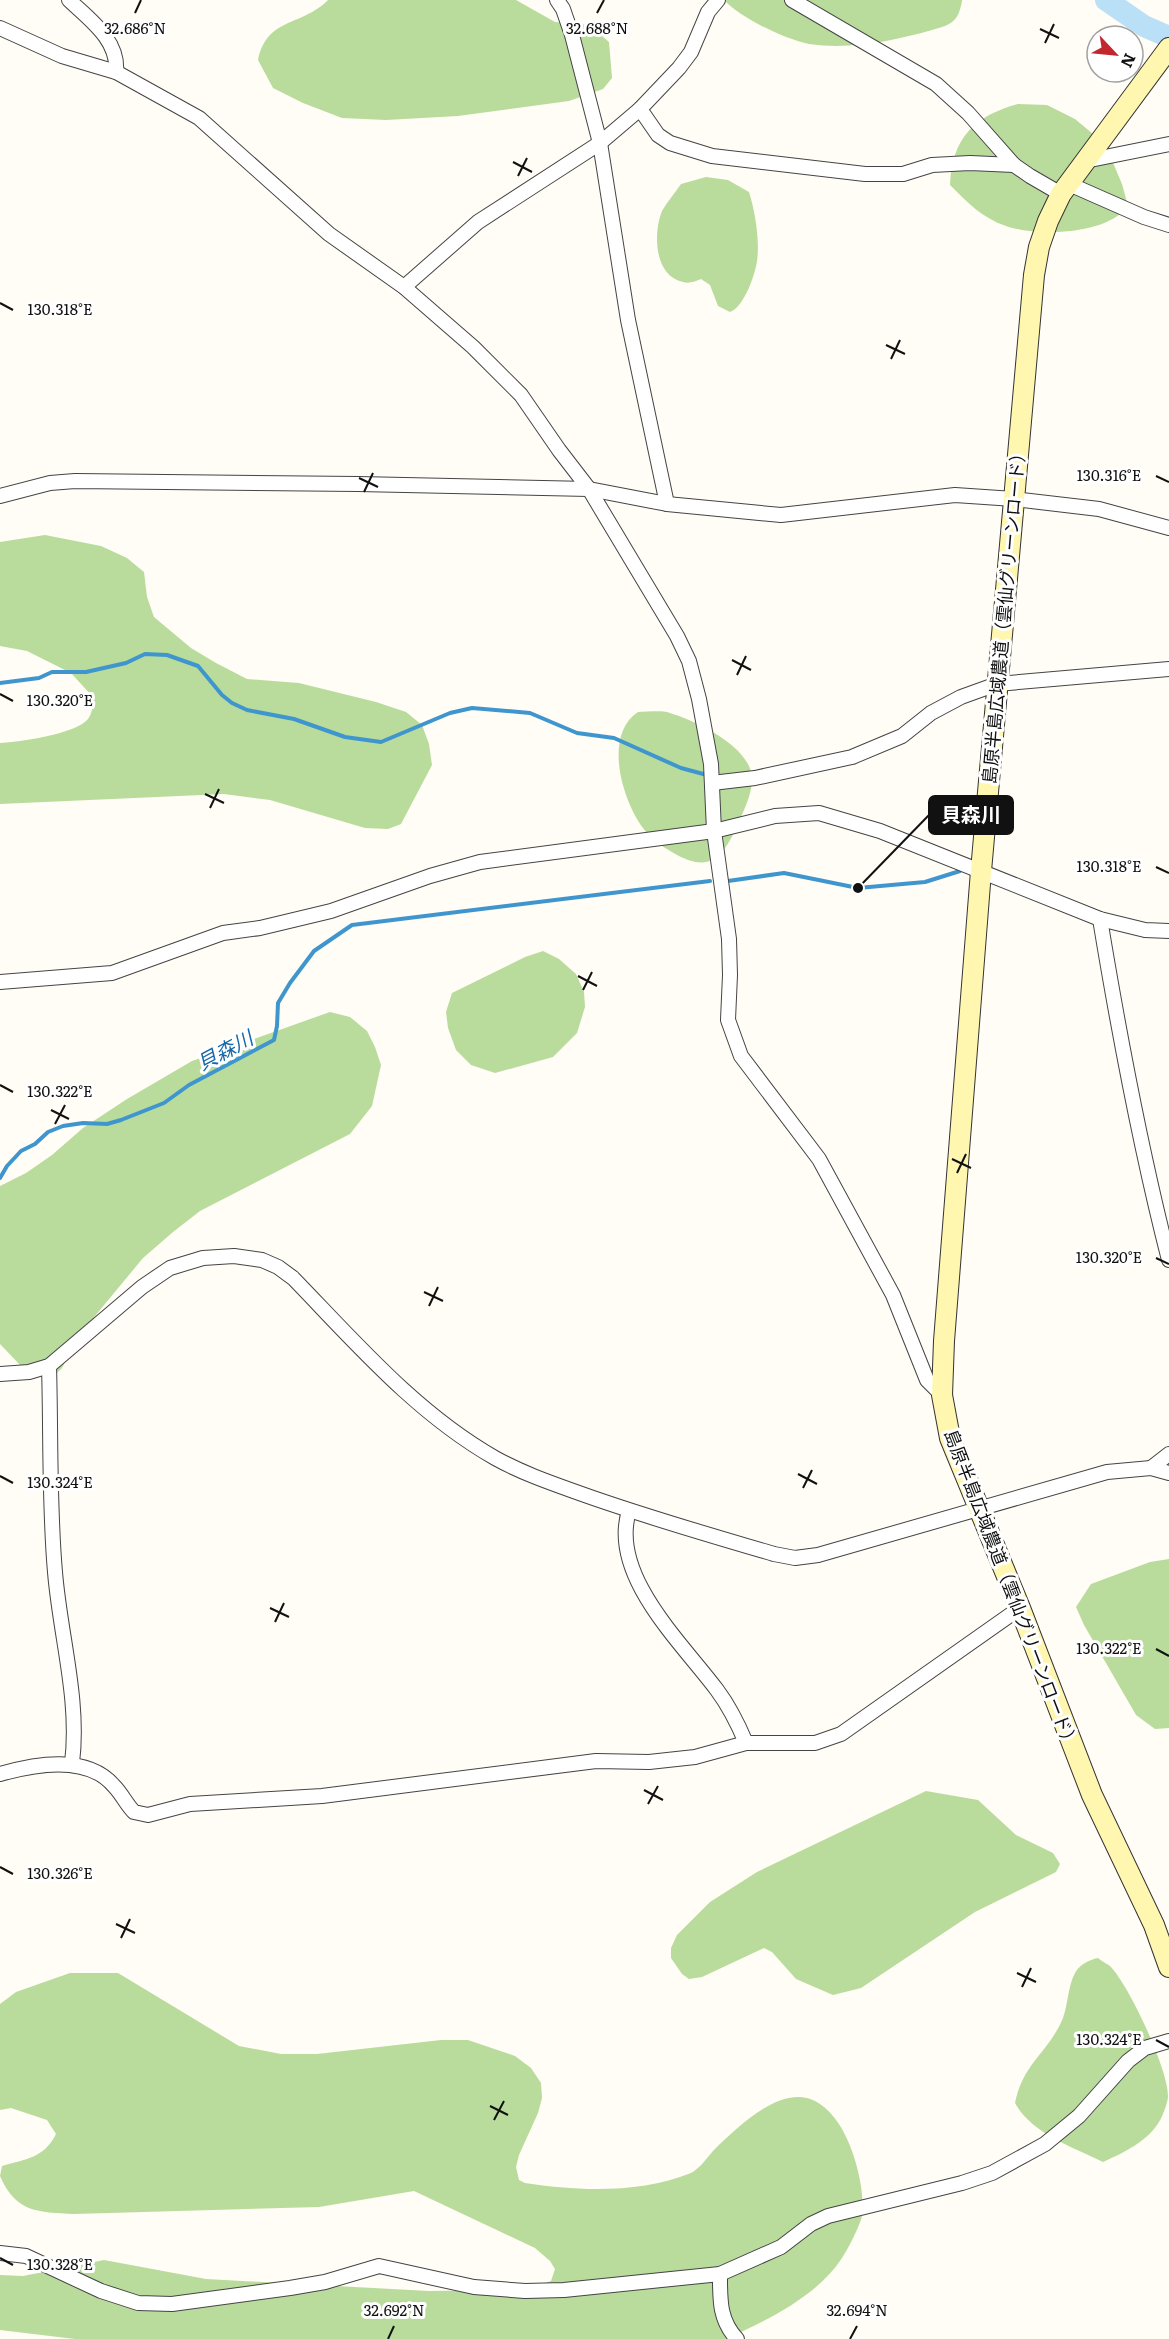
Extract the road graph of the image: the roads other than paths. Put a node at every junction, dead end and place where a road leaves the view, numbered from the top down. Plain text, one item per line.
1 (69, 0) edge
2 (557, 0) edge
3 (718, 0) edge
4 (792, 0) edge
5 (0, 28) edge
6 (1169, 48) edge
7 (116, 72) junction
8 (640, 109) junction
9 (600, 143) junction
10 (1169, 144) edge
11 (1085, 161) junction
12 (1014, 165) junction
13 (1065, 189) junction
14 (1169, 225) edge
15 (404, 287) junction
16 (589, 489) junction
17 (0, 496) edge
18 (1014, 499) junction
19 (667, 504) junction
20 (1169, 528) edge
21 (1169, 669) edge
22 (997, 684) junction
23 (712, 783) junction
24 (714, 831) junction
25 (981, 871) junction
26 (1100, 919) junction
27 (1169, 930) edge
28 (0, 981) edge
29 (1169, 1260) edge
30 (50, 1366) junction
31 (0, 1374) edge
32 (942, 1395) junction
33 (1169, 1454) edge
34 (1151, 1468) junction
35 (1169, 1473) edge
36 (978, 1509) junction
37 (629, 1511) junction
38 (1020, 1608) junction
39 (746, 1743) junction
40 (72, 1763) junction
41 (0, 1774) edge
42 (1169, 1966) edge
43 (1169, 2041) edge
44 (0, 2253) edge
45 (720, 2274) junction
46 (737, 2339) edge

1 - 7 street
2 - 9 street
3 - 8 street
4 - 12 street
5 - 7 street
6 - 11 street, 島原半島広域農道（雲仙グリーンロード）
7 - 15 street
8 - 9 street
8 - 12 street
9 - 15 street
9 - 19 street
10 - 11 street
11 - 13 street, 島原半島広域農道（雲仙グリーンロード）
12 - 13 street
13 - 14 street
13 - 18 street, 島原半島広域農道（雲仙グリーンロード）
15 - 16 street
16 - 17 street
16 - 19 street
16 - 23 street
18 - 19 street
18 - 20 street
18 - 22 street, 島原半島広域農道（雲仙グリーンロード）
21 - 22 street
22 - 23 street
22 - 25 street, 島原半島広域農道（雲仙グリーンロード）
23 - 24 street
24 - 25 street
24 - 28 street
24 - 32 street
25 - 26 street
25 - 32 street, 島原半島広域農道（雲仙グリーンロード）
26 - 27 street
26 - 29 street
30 - 31 street
30 - 37 street
30 - 40 street
32 - 36 street, 島原半島広域農道（雲仙グリーンロード）
33 - 34 street
34 - 35 street
34 - 36 street
36 - 37 street
36 - 38 street, 島原半島広域農道（雲仙グリーンロード）
37 - 39 street
38 - 39 street
38 - 42 street, 島原半島広域農道（雲仙グリーンロード）
39 - 40 street
40 - 41 street
43 - 45 street
44 - 45 street
45 - 46 street

